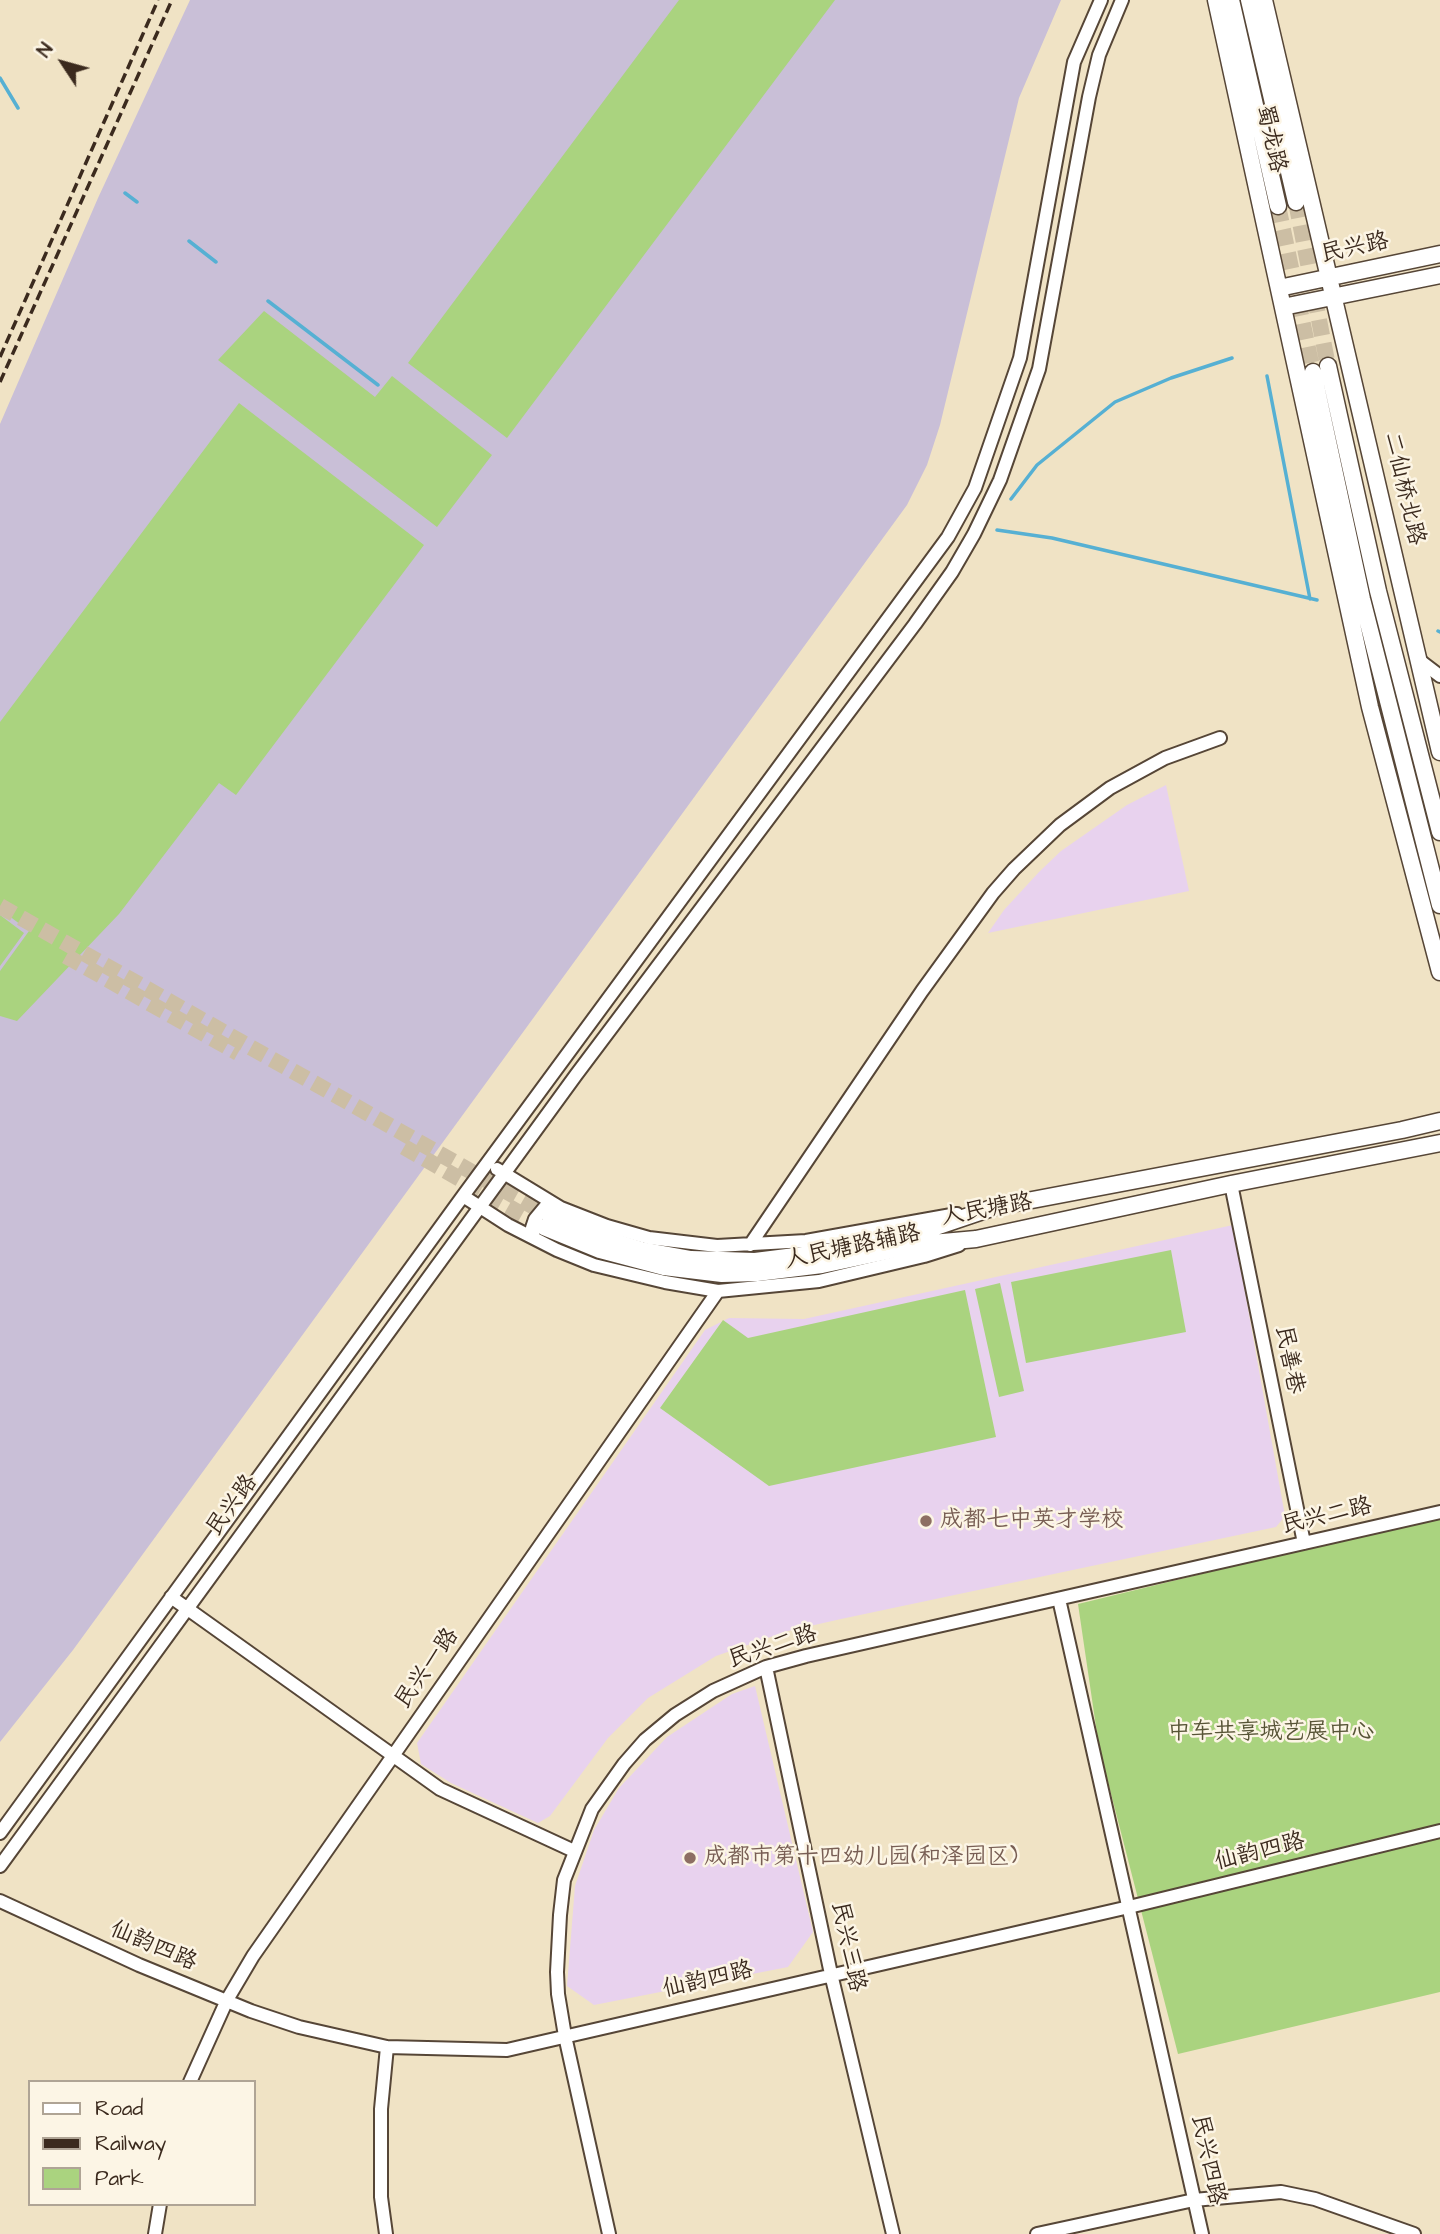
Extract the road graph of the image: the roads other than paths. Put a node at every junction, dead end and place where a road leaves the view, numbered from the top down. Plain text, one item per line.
1 (1101, 0) edge
2 (1122, 0) edge
3 (1216, 0) edge
4 (1231, 0) edge
5 (1249, 0) edge
6 (1264, 0) edge
7 (1296, 202) tunnel mouth
8 (1279, 206) tunnel mouth
9 (1440, 254) edge
10 (1440, 275) edge
11 (1330, 277) junction
12 (1279, 288) junction
13 (1335, 297) junction
14 (1283, 307) junction
15 (1419, 660) junction
16 (1440, 676) edge
17 (1220, 738) dead end
18 (1439, 744) edge
19 (1440, 832) edge
20 (1440, 905) edge
21 (1440, 972) edge
22 (1440, 1121) edge
23 (1440, 1143) edge
24 (489, 1162) junction
25 (504, 1173) junction
26 (1231, 1184) junction
27 (463, 1196) junction
28 (479, 1207) junction
29 (995, 1207) junction
30 (545, 1221) junction
31 (976, 1239) junction
32 (750, 1245) junction
33 (718, 1290) junction
34 (1440, 1513) edge
35 (1304, 1543) junction
36 (171, 1597) junction
37 (1059, 1599) junction
38 (186, 1609) junction
39 (766, 1667) junction
40 (393, 1757) junction
41 (1440, 1831) edge
42 (0, 1833) edge
43 (574, 1851) junction
44 (0, 1866) edge
45 (0, 1901) edge
46 (1129, 1907) junction
47 (831, 1974) junction
48 (227, 2000) junction
49 (565, 2036) junction
50 (387, 2047) junction
51 (191, 2080) edge
52 (1194, 2200) junction
53 (160, 2206) edge
54 (155, 2234) edge
55 (386, 2234) edge
56 (609, 2234) edge
57 (893, 2234) edge
58 (1037, 2234) edge
59 (1202, 2234) edge
60 (1414, 2234) edge

1 - 24 street, 民兴路
2 - 25 street, 民兴路
3 - 12 main road, 蜀龙路
4 - 8 main road, 蜀龙路
5 - 7 main road, 蜀龙路
6 - 11 main road, 蜀龙路
9 - 11 main road, 民兴路
10 - 13 main road, 民兴路
11 - 12 main road, 民兴路
11 - 13 main road, 二仙桥北路
12 - 14 main road, 蜀龙路
13 - 14 main road, 民兴路
13 - 15 main road, 二仙桥北路
14 - 21 main road, 蜀龙路
15 - 16 street
15 - 18 main road, 二仙桥北路
17 - 32 street
19 - 20 main road
22 - 29 main road, 人民塘路
23 - 26 main road, 人民塘路
24 - 25 street, 人民塘路辅路
24 - 27 street, 民兴路
25 - 28 street, 民兴路
25 - 30 street, 人民塘路辅路
26 - 31 main road, 人民塘路
26 - 35 street, 民善巷
27 - 28 street, 人民塘路辅路
27 - 36 street, 民兴路
28 - 30 street, 人民塘路辅路
28 - 38 street, 民兴路
29 - 30 main road, 人民塘路
29 - 32 street, 人民塘路辅路
30 - 31 main road, 人民塘路
30 - 32 street, 人民塘路辅路
30 - 33 street, 人民塘路辅路
31 - 33 street, 人民塘路辅路
33 - 40 street, 民兴一路
34 - 35 street, 民兴二路
35 - 37 street, 民兴二路
36 - 38 street
36 - 42 street, 民兴路
37 - 39 street, 民兴二路
37 - 46 street, 民兴四路
38 - 40 street
38 - 44 street, 民兴路
39 - 43 street, 民兴二路
39 - 47 street, 民兴三路
40 - 43 street
40 - 48 street, 民兴一路
41 - 46 street, 仙韵四路
43 - 49 street, 民兴二路
45 - 48 street, 仙韵四路
46 - 47 street, 仙韵四路
46 - 52 street, 民兴四路
47 - 49 street, 仙韵四路
47 - 57 street, 民兴三路
48 - 50 street, 仙韵四路
48 - 51 street, 民兴一路
49 - 50 street, 仙韵四路
49 - 56 street, 民兴二路
50 - 55 street
52 - 58 street
52 - 59 street, 民兴四路
52 - 60 street
53 - 54 street

